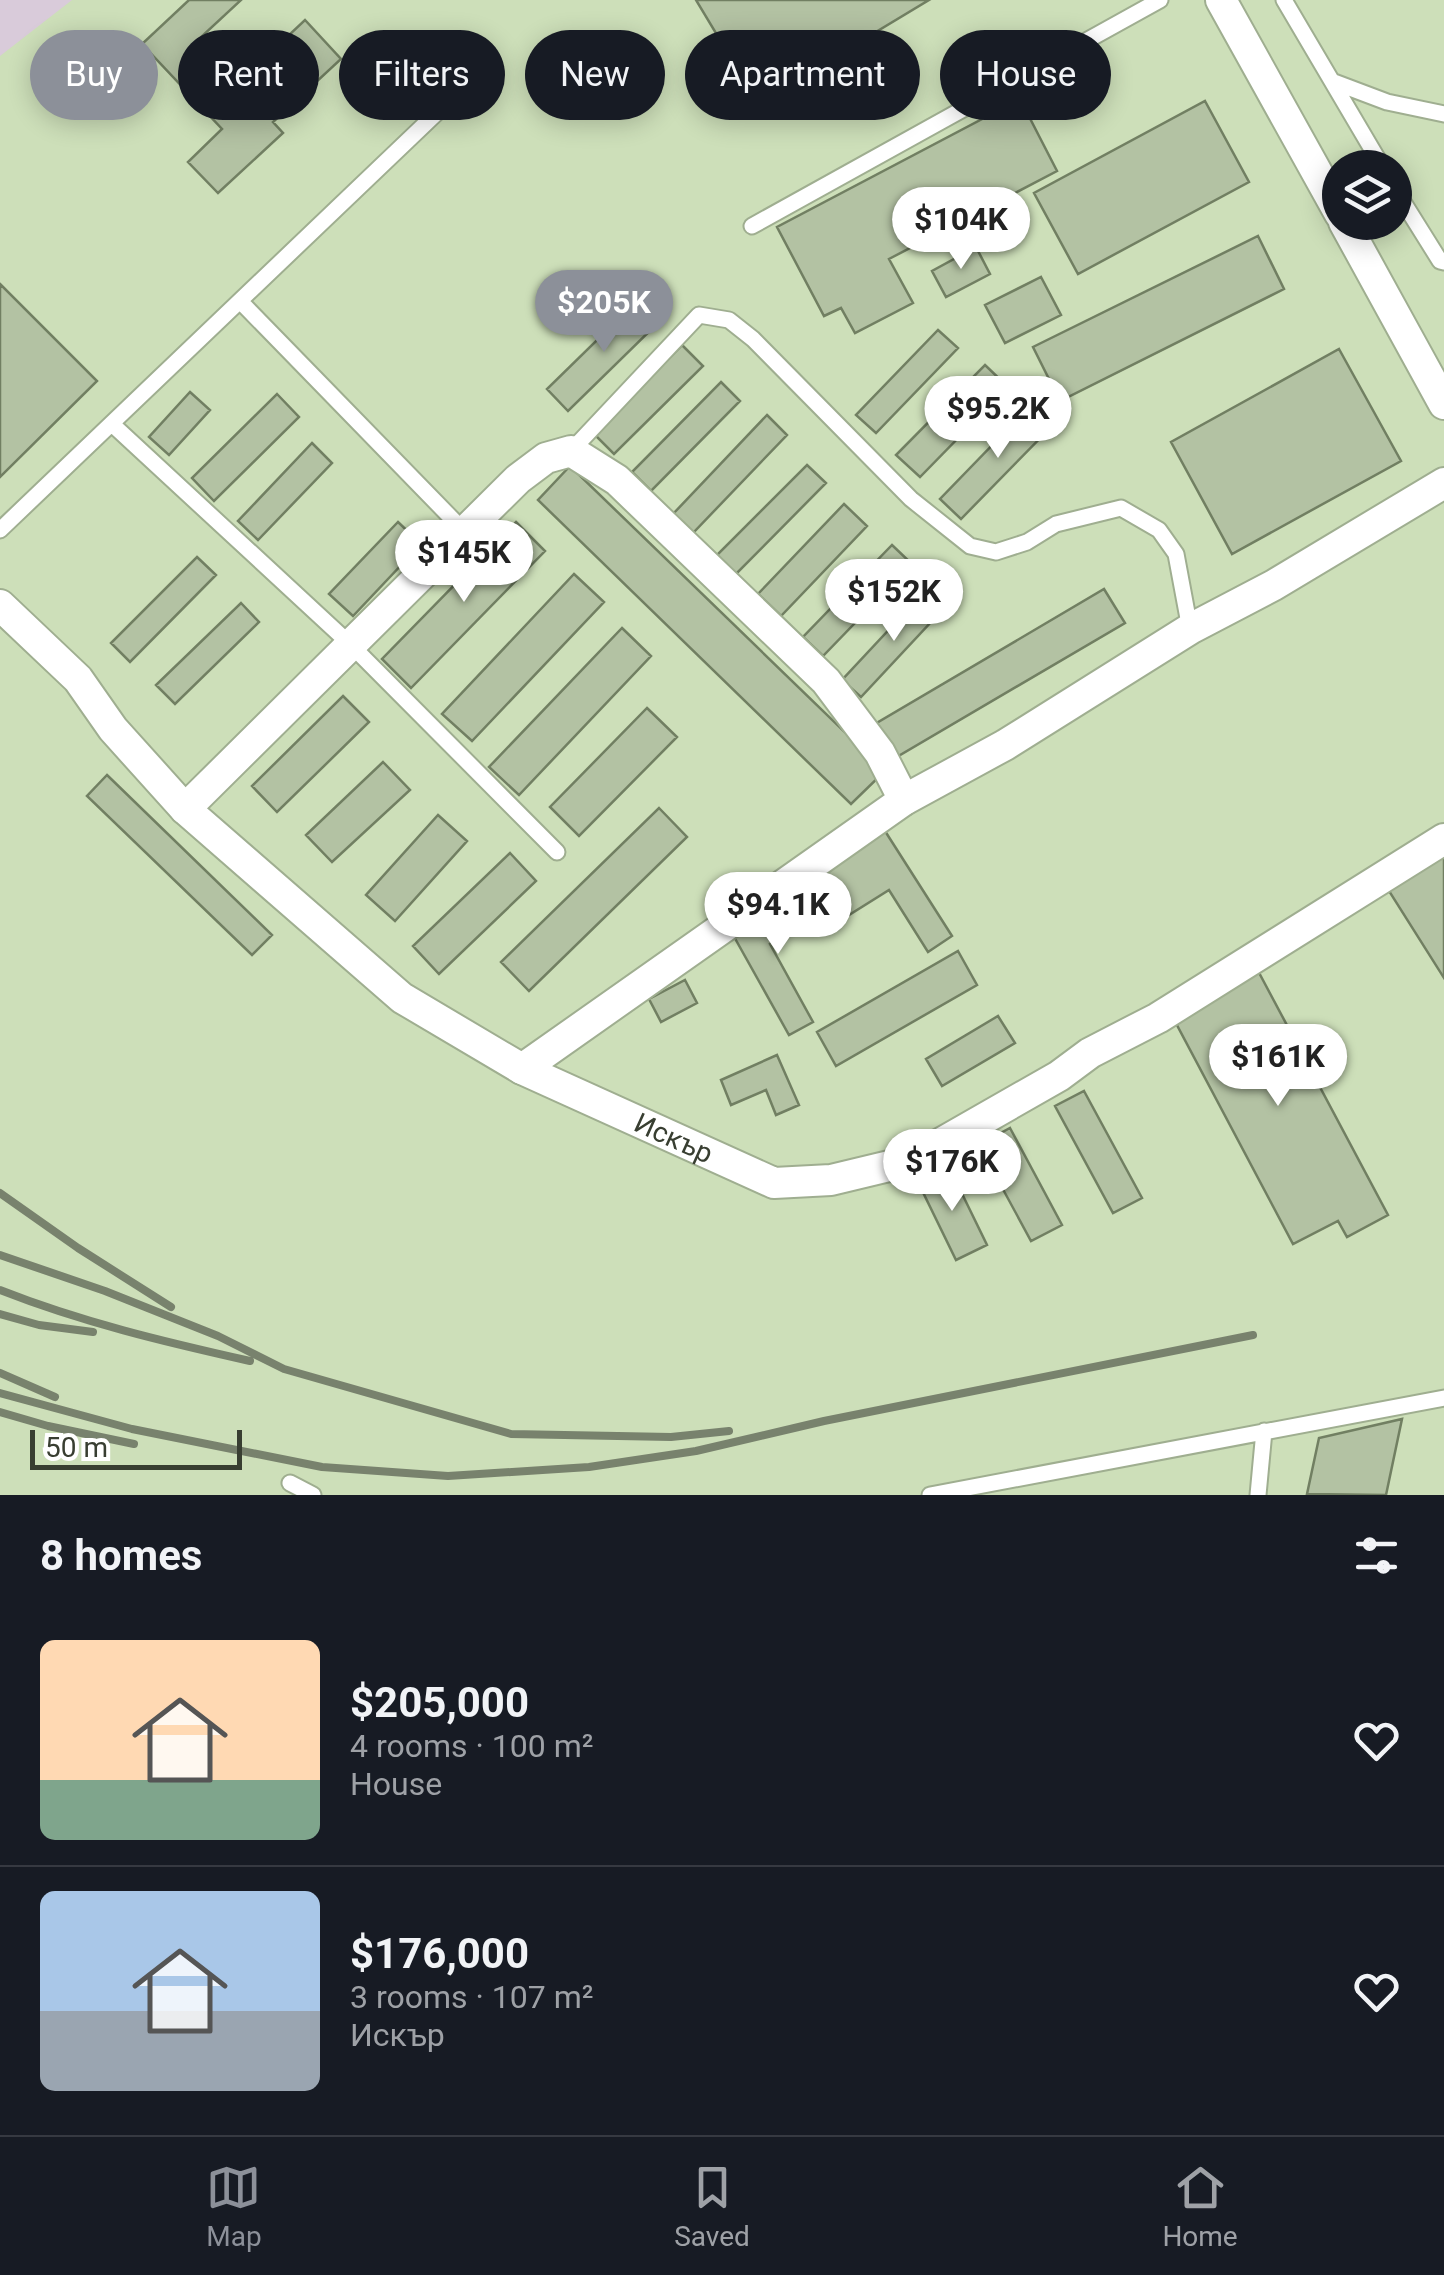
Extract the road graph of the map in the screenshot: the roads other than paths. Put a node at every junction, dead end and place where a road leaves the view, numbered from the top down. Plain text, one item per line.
1 (1160, 0) edge
2 (1221, 0) edge
3 (1284, 0) edge
4 (1334, 82) junction
5 (1444, 114) edge
6 (429, 120) edge
7 (1373, 150) edge
8 (1322, 182) edge
9 (1412, 217) edge
10 (752, 226) dead end
11 (1354, 240) edge
12 (1444, 262) edge
13 (240, 301) junction
14 (1444, 404) edge
15 (112, 424) junction
16 (571, 451) junction
17 (1444, 483) edge
18 (0, 530) edge
19 (464, 531) junction
20 (0, 605) edge
21 (1190, 629) junction
22 (351, 645) junction
23 (904, 800) junction
24 (185, 809) junction
25 (1444, 839) edge
26 (557, 852) dead end
27 (522, 1069) junction
28 (1444, 1398) edge
29 (1264, 1431) junction
30 (290, 1483) dead end
31 (313, 1495) edge
32 (930, 1495) edge
33 (1258, 1495) edge

1 - 10 lane
2 - 8 street
3 - 4 lane
4 - 5 lane
4 - 7 lane
6 - 13 lane
9 - 12 lane
11 - 14 street
13 - 15 lane
13 - 19 lane
15 - 18 lane
15 - 22 lane
16 - 19 street
16 - 21 lane
16 - 23 street
17 - 21 street
19 - 22 street
20 - 24 street, Искър
21 - 23 street
22 - 24 street
22 - 26 lane
23 - 27 street
24 - 27 street, Искър
25 - 27 street, Искър
28 - 29 lane
29 - 32 lane
29 - 33 lane
30 - 31 lane

